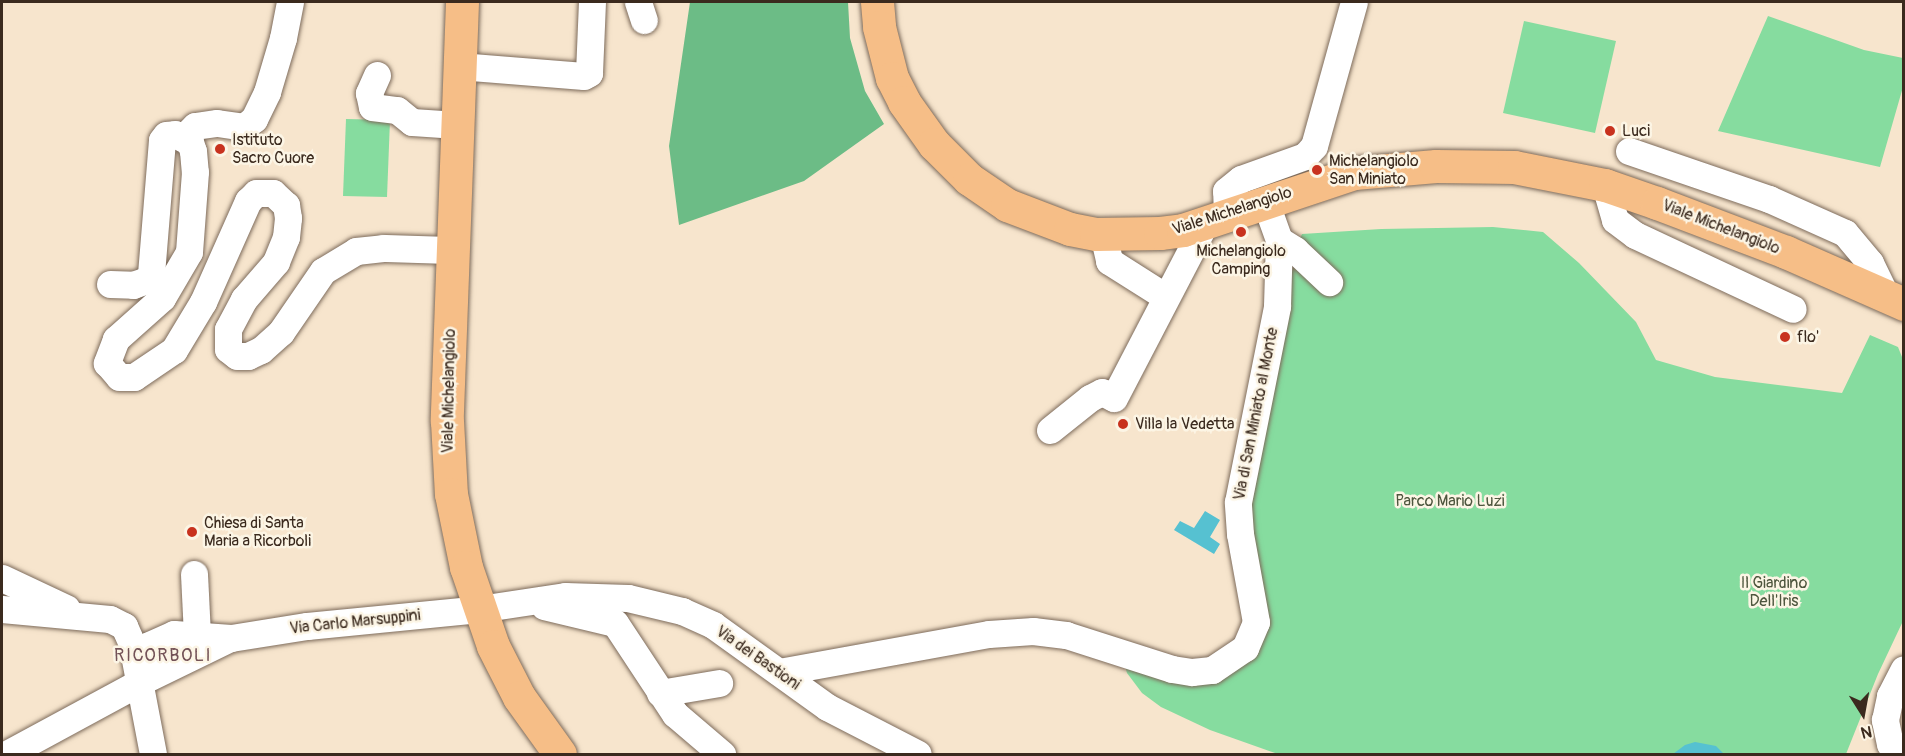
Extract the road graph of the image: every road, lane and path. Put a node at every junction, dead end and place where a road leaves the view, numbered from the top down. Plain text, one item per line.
1 (290, 2) edge
2 (462, 2) edge
3 (592, 2) edge
4 (877, 2) edge
5 (1354, 2) edge
6 (459, 66) junction
7 (377, 75) dead end
8 (457, 124) junction
9 (183, 138) junction
10 (1629, 151) dead end
11 (1605, 185) junction
12 (1265, 201) junction
13 (1216, 219) junction
14 (1103, 234) junction
15 (1279, 240) junction
16 (452, 250) junction
17 (1329, 282) dead end
18 (110, 284) dead end
19 (1166, 297) junction
20 (1894, 299) edge
21 (1792, 309) dead end
22 (1050, 430) dead end
23 (194, 574) dead end
24 (2, 578) edge
25 (526, 602) junction
26 (2, 609) edge
27 (479, 609) junction
28 (81, 615) junction
29 (197, 635) junction
30 (231, 638) junction
31 (1904, 669) edge
32 (779, 672) junction
33 (138, 673) junction
34 (719, 682) dead end
35 (660, 693) junction
36 (7, 754) edge
37 (153, 754) edge
38 (560, 754) edge
39 (722, 754) edge
40 (918, 754) edge
41 (1899, 754) edge

1 - 9 street
2 - 6 main road, Viale Michelangiolo
3 - 6 street
4 - 14 main road, Viale Michelangiolo
5 - 13 street
6 - 8 main road, Viale Michelangiolo
7 - 8 street
8 - 16 main road, Viale Michelangiolo
9 - 16 street
9 - 18 street
10 - 20 street
11 - 12 main road, Viale Michelangiolo
11 - 20 main road, Viale Michelangiolo
11 - 21 street
12 - 13 main road, Viale Michelangiolo
12 - 15 street, Via di San Miniato al Monte
13 - 14 main road, Viale Michelangiolo
13 - 19 street
14 - 19 street
15 - 17 street
15 - 32 street, Via di San Miniato al Monte
16 - 27 main road, Viale Michelangiolo
19 - 22 street
23 - 29 street
24 - 28 street
25 - 27 street, Via dei Bastioni
25 - 32 street, Via dei Bastioni
25 - 35 street
26 - 28 street
27 - 30 street, Via Carlo Marsuppini
27 - 38 main road, Viale Michelangiolo
28 - 33 street
29 - 30 street, Via Carlo Marsuppini
29 - 33 street, Via Carlo Marsuppini
30 - 33 street, Via Carlo Marsuppini
31 - 41 street
32 - 40 street, Via dei Bastioni
33 - 36 street
33 - 37 street
34 - 35 street
35 - 39 street

